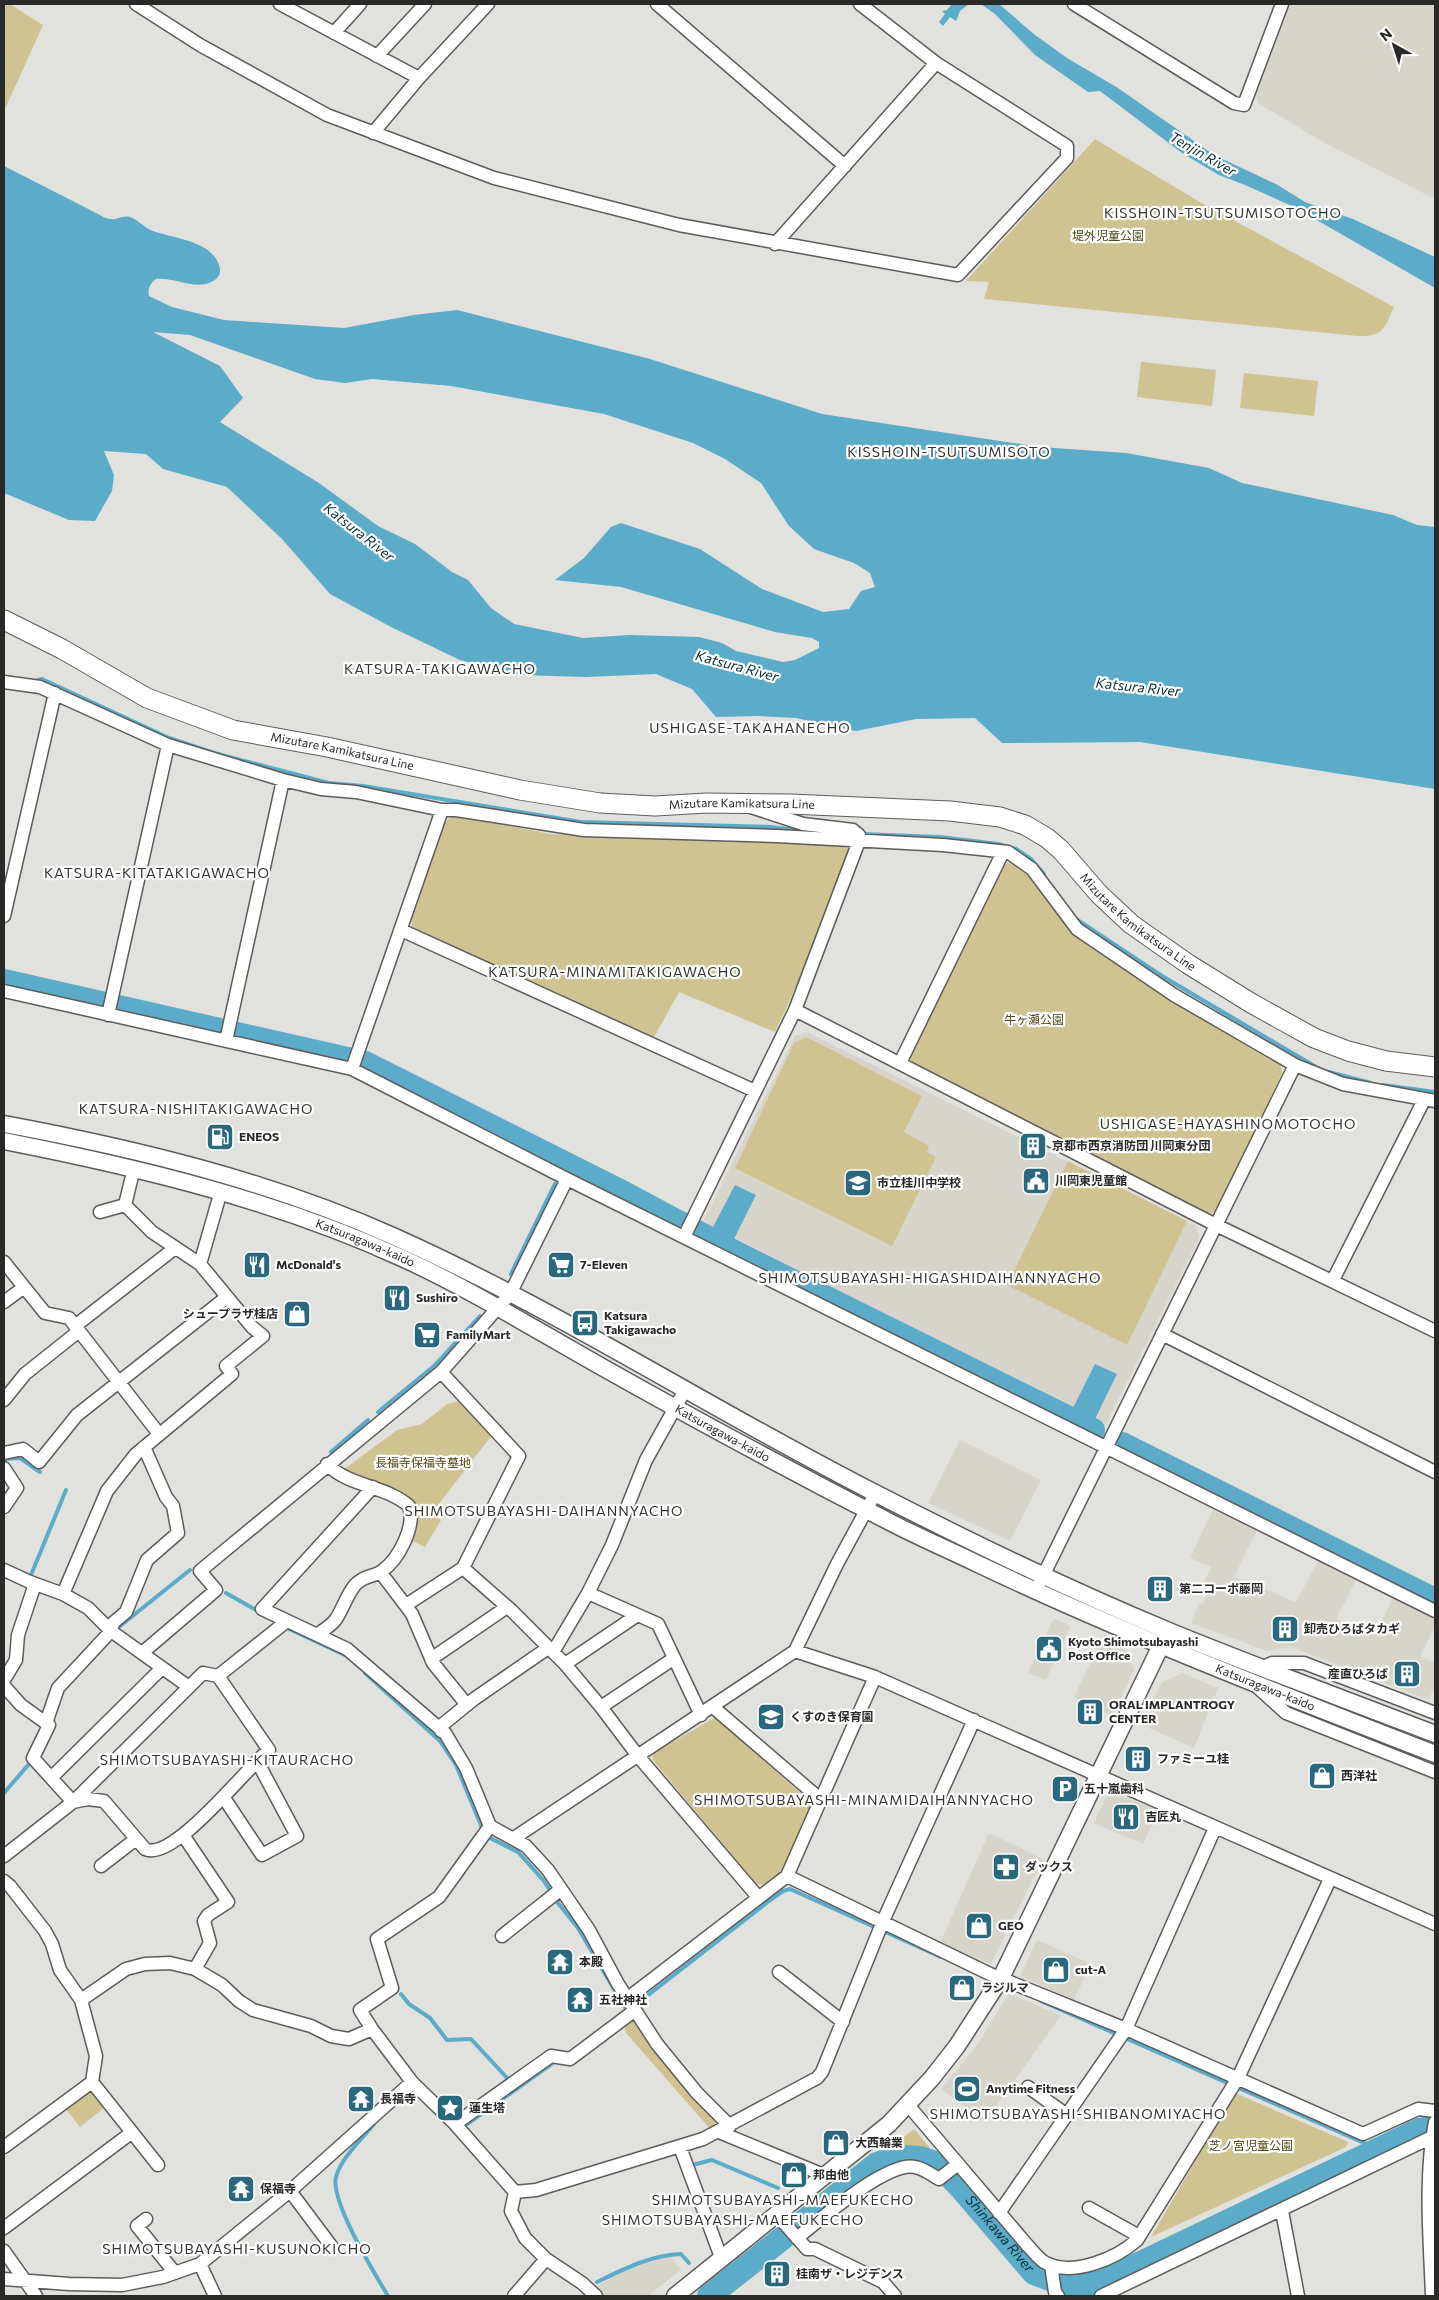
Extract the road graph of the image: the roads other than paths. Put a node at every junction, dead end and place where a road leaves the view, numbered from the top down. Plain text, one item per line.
1 (136, 4) edge
2 (280, 4) edge
3 (360, 4) edge
4 (425, 4) edge
5 (488, 4) edge
6 (657, 4) edge
7 (860, 4) edge
8 (1074, 4) edge
9 (1282, 4) edge
10 (334, 33) junction
11 (377, 56) junction
12 (936, 63) junction
13 (419, 78) junction
14 (373, 133) junction
15 (845, 166) junction
16 (775, 244) junction
17 (4, 620) edge
18 (6, 682) edge
19 (55, 693) junction
20 (168, 745) junction
21 (283, 780) junction
22 (742, 803) junction
23 (442, 810) junction
24 (857, 835) junction
25 (1003, 852) junction
26 (4, 916) edge
27 (401, 930) junction
28 (4, 991) edge
29 (795, 1010) junction
30 (108, 1014) junction
31 (226, 1040) junction
32 (355, 1063) junction
33 (900, 1063) junction
34 (1295, 1065) junction
35 (1435, 1067) edge
36 (755, 1091) junction
37 (1430, 1101) edge
38 (4, 1124) edge
39 (4, 1141) edge
40 (134, 1168) junction
41 (567, 1179) junction
42 (221, 1191) junction
43 (125, 1204) junction
44 (100, 1212) dead end
45 (1216, 1225) junction
46 (688, 1230) junction
47 (175, 1248) junction
48 (4, 1262) edge
49 (200, 1264) junction
50 (1333, 1280) junction
51 (23, 1288) junction
52 (510, 1294) junction
53 (227, 1297) junction
54 (4, 1302) edge
55 (500, 1308) junction
56 (77, 1328) junction
57 (1435, 1331) edge
58 (1162, 1334) junction
59 (441, 1372) junction
60 (119, 1382) junction
61 (685, 1390) junction
62 (4, 1400) edge
63 (675, 1406) junction
64 (159, 1434) junction
65 (144, 1447) junction
66 (1106, 1448) junction
67 (4, 1453) edge
68 (327, 1464) junction
69 (4, 1468) edge
70 (1435, 1472) edge
71 (373, 1487) junction
72 (875, 1494) junction
73 (4, 1507) edge
74 (866, 1510) junction
75 (463, 1568) junction
76 (4, 1570) edge
77 (381, 1572) junction
78 (1043, 1575) junction
79 (35, 1584) junction
80 (1036, 1591) junction
81 (588, 1593) junction
82 (63, 1594) junction
83 (406, 1605) junction
84 (507, 1607) junction
85 (1435, 1611) edge
86 (636, 1616) junction
87 (287, 1621) junction
88 (111, 1631) junction
89 (1168, 1631) junction
90 (318, 1634) junction
91 (1161, 1647) junction
92 (550, 1650) junction
93 (794, 1651) junction
94 (142, 1653) junction
95 (431, 1658) junction
96 (673, 1659) junction
97 (565, 1664) junction
98 (162, 1668) junction
99 (1260, 1668) junction
100 (218, 1676) junction
101 (875, 1677) junction
102 (4, 1680) edge
103 (1254, 1684) junction
104 (4, 1686) edge
105 (188, 1687) junction
106 (467, 1705) junction
107 (601, 1707) junction
108 (713, 1707) junction
109 (1435, 1714) edge
110 (701, 1715) junction
111 (974, 1720) junction
112 (46, 1723) junction
113 (436, 1731) junction
114 (1435, 1734) edge
115 (1435, 1754) edge
116 (638, 1756) junction
117 (257, 1761) junction
118 (1435, 1772) edge
119 (1099, 1775) junction
120 (52, 1777) junction
121 (224, 1798) junction
122 (820, 1798) junction
123 (73, 1802) junction
124 (490, 1826) junction
125 (1215, 1828) junction
126 (183, 1835) junction
127 (514, 1838) junction
128 (136, 1839) junction
129 (4, 1856) edge
130 (101, 1866) dead end
131 (787, 1876) junction
132 (1330, 1879) junction
133 (4, 1881) edge
134 (560, 1890) junction
135 (758, 1897) junction
136 (1435, 1924) edge
137 (881, 1928) junction
138 (502, 1936) dead end
139 (195, 1969) junction
140 (779, 1972) dead end
141 (1000, 1978) junction
142 (81, 2000) junction
143 (631, 2004) junction
144 (843, 2022) junction
145 (1126, 2029) junction
146 (372, 2030) junction
147 (1238, 2078) junction
148 (92, 2082) junction
149 (412, 2082) junction
150 (1028, 2087) dead end
151 (908, 2105) junction
152 (1435, 2111) edge
153 (1067, 2115) junction
154 (1435, 2122) edge
155 (454, 2124) junction
156 (725, 2129) junction
157 (131, 2132) junction
158 (1432, 2137) junction
159 (680, 2146) junction
160 (4, 2147) edge
161 (958, 2164) junction
162 (158, 2165) dead end
163 (826, 2176) junction
164 (290, 2191) junction
165 (515, 2192) junction
166 (1089, 2208) dead end
167 (1282, 2211) junction
168 (999, 2213) junction
169 (146, 2219) dead end
170 (783, 2221) junction
171 (4, 2228) edge
172 (1139, 2236) junction
173 (797, 2238) junction
174 (332, 2247) dead end
175 (4, 2252) edge
176 (546, 2259) junction
177 (722, 2260) junction
178 (200, 2264) junction
179 (1051, 2265) junction
180 (175, 2273) junction
181 (4, 2279) edge
182 (24, 2280) junction
183 (1057, 2294) edge
184 (36, 2296) edge
185 (215, 2296) edge
186 (514, 2296) edge
187 (596, 2296) edge
188 (675, 2296) edge
189 (895, 2296) edge
190 (1101, 2296) edge
191 (1298, 2296) edge
192 (1432, 2296) edge

1 - 14 street
2 - 10 street
3 - 10 street
4 - 11 street
5 - 13 street
6 - 15 street
7 - 12 street
8 - 9 street
10 - 11 street
11 - 13 street
12 - 15 street
12 - 16 street
13 - 14 street
14 - 16 street
15 - 16 street
17 - 22 main road, Mizutare Kamikatsura Line
18 - 19 street
19 - 20 street
19 - 26 street
20 - 21 street
20 - 30 street
21 - 23 street
21 - 31 street
22 - 24 street
22 - 35 main road, Mizutare Kamikatsura Line
23 - 24 street
23 - 27 street
24 - 25 street
24 - 29 street
25 - 33 street
25 - 34 street
27 - 32 street
27 - 36 street
28 - 30 street
29 - 33 street
29 - 36 street
30 - 31 street
31 - 32 street
32 - 41 street
33 - 45 street
34 - 37 street
34 - 45 street
36 - 46 street
37 - 50 street
38 - 52 street, Katsuragawa-kaido
39 - 40 street, Katsuragawa-kaido
40 - 42 street, Katsuragawa-kaido
40 - 43 street
41 - 46 street
41 - 52 street
42 - 49 street
42 - 55 street, Katsuragawa-kaido
43 - 44 street
43 - 47 street
45 - 50 street
45 - 58 street
46 - 66 street
47 - 49 street
47 - 56 street
48 - 51 street
49 - 53 street
50 - 57 street
51 - 54 street
51 - 56 street
52 - 55 street
52 - 61 street, Katsuragawa-kaido
53 - 60 street
53 - 64 street
55 - 59 street
55 - 63 street, Katsuragawa-kaido
56 - 60 street
56 - 62 street
58 - 66 street
58 - 70 street
59 - 68 street
59 - 75 street
60 - 64 street
60 - 67 street
61 - 63 street
61 - 72 street, Katsuragawa-kaido
63 - 74 street, Katsuragawa-kaido
63 - 81 street
64 - 65 street
65 - 82 street
65 - 88 street
66 - 78 street
66 - 85 street
68 - 71 street
68 - 94 street
69 - 73 street
71 - 77 street
71 - 87 street
72 - 74 street
72 - 78 street, Katsuragawa-kaido
74 - 80 street, Katsuragawa-kaido
74 - 93 street
75 - 83 street
75 - 84 street
76 - 79 street
77 - 83 street
77 - 90 street
78 - 80 street
78 - 89 street, Katsuragawa-kaido
79 - 82 street
79 - 102 street
80 - 91 street, Katsuragawa-kaido
81 - 86 street
81 - 92 street
82 - 88 street
83 - 95 street
84 - 92 street
84 - 95 street
86 - 96 street
86 - 97 street
87 - 90 street
87 - 100 street
88 - 94 street
88 - 112 street
89 - 91 street
89 - 99 street, Katsuragawa-kaido
90 - 113 street
91 - 103 street, Katsuragawa-kaido
91 - 119 street
92 - 97 street
92 - 106 street
93 - 101 street
93 - 108 street
94 - 98 street
95 - 106 street
96 - 107 street
96 - 110 street
97 - 107 street
98 - 105 street
98 - 120 street
99 - 109 street
99 - 114 street, Katsuragawa-kaido
100 - 105 street
100 - 117 street
101 - 111 street
101 - 122 street
103 - 115 street, Katsuragawa-kaido
103 - 118 street
104 - 112 street
105 - 123 street
106 - 113 street
107 - 116 street
108 - 110 street
108 - 122 street
110 - 116 street
111 - 119 street
111 - 137 street
112 - 120 street
113 - 124 street
116 - 127 street
116 - 135 street
117 - 121 street
117 - 121 street
119 - 125 street
119 - 141 street
120 - 123 street
121 - 126 street
122 - 131 street
123 - 128 street
123 - 129 street
124 - 127 street
124 - 146 street
125 - 132 street
125 - 145 street
126 - 128 street
126 - 139 street
127 - 134 street
128 - 130 street
131 - 135 street
131 - 137 street
132 - 136 street
132 - 147 street
133 - 142 street
134 - 138 street
134 - 143 street
135 - 143 street
137 - 141 street
137 - 144 street
139 - 142 street
139 - 146 street
140 - 144 street
141 - 145 street
141 - 151 street
142 - 148 street
143 - 155 street
143 - 156 street
144 - 156 street
145 - 147 street
145 - 153 street
146 - 149 street
147 - 152 street
147 - 172 street
148 - 157 street
148 - 160 street
149 - 155 street
149 - 164 street
150 - 153 street
151 - 161 street
151 - 163 street
153 - 168 street
154 - 158 street
155 - 165 street
156 - 159 street
156 - 163 street
157 - 162 street
157 - 171 street
158 - 167 street
158 - 192 street
159 - 165 street
159 - 177 street
161 - 168 street
161 - 173 street
163 - 170 street
164 - 174 street
164 - 178 street
165 - 176 street
166 - 172 street
167 - 190 street
167 - 191 street
168 - 179 street
169 - 180 street
170 - 173 street
170 - 177 street
172 - 179 street
173 - 189 street
175 - 182 street
176 - 186 street
176 - 187 street
177 - 188 street
178 - 180 street
178 - 185 street
179 - 183 street
180 - 182 street
181 - 182 street
182 - 184 street

